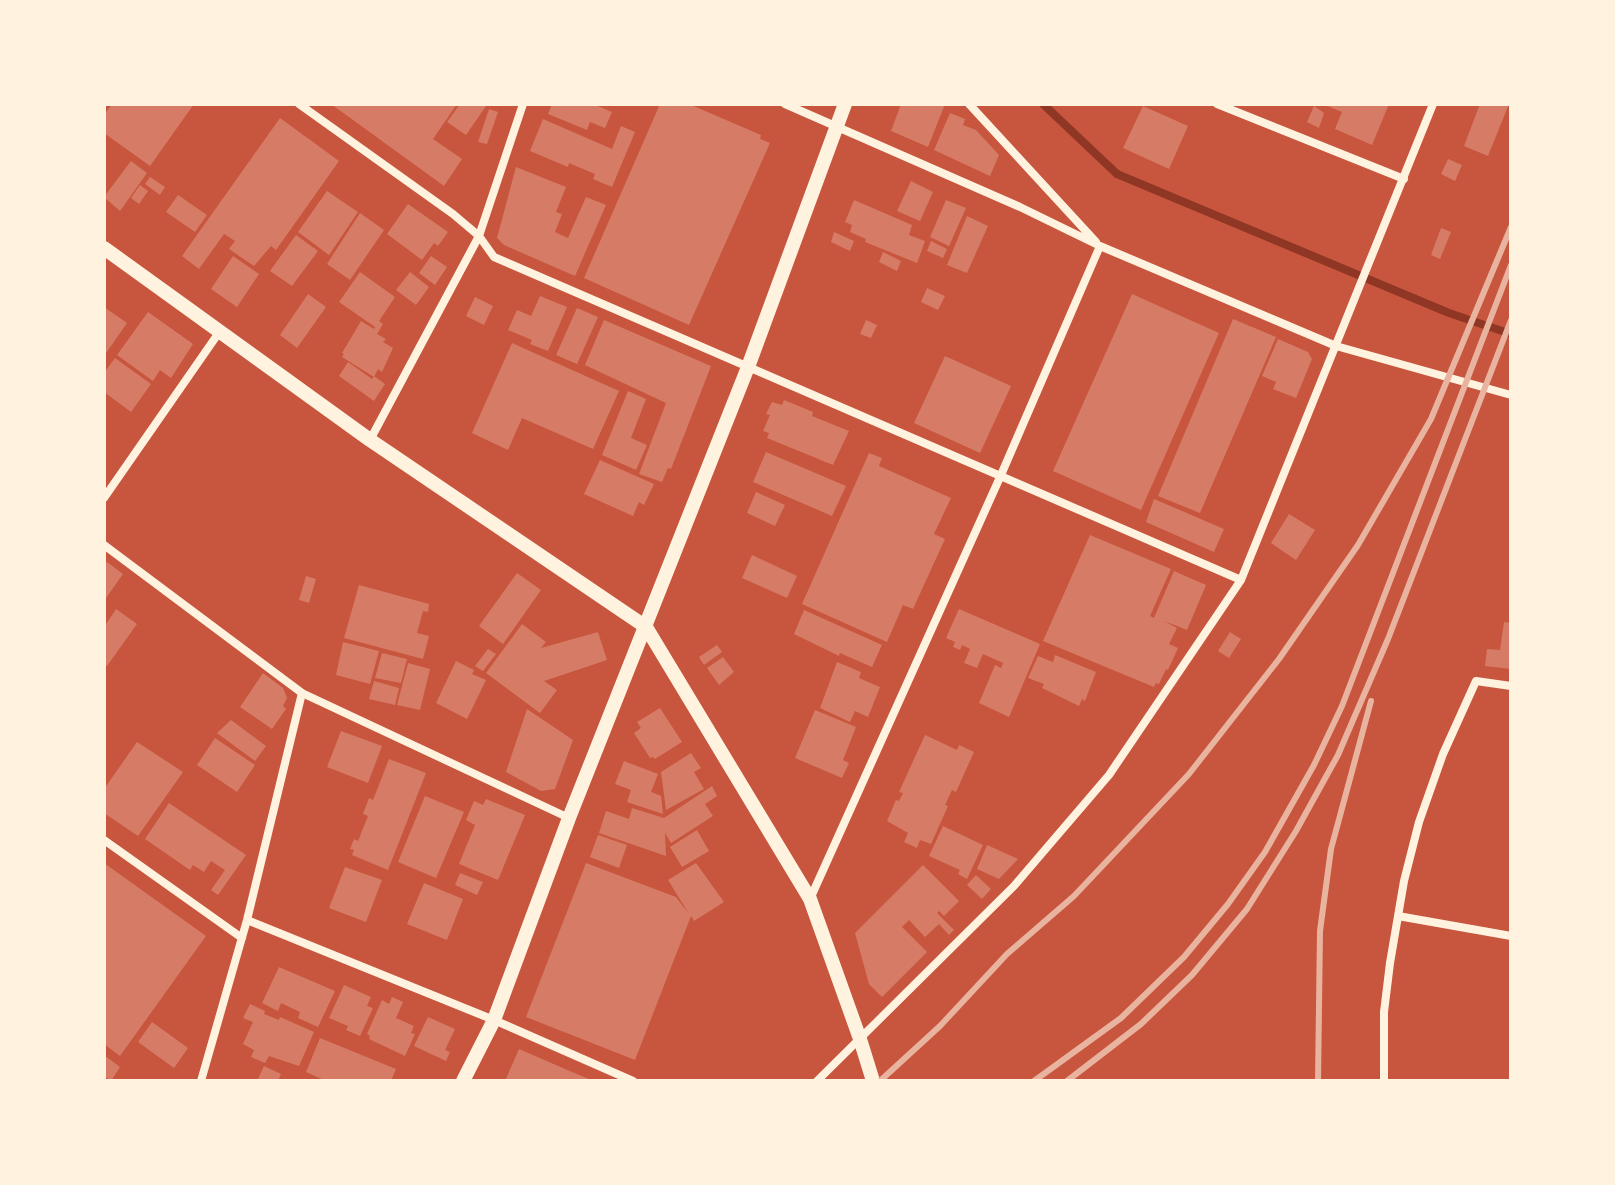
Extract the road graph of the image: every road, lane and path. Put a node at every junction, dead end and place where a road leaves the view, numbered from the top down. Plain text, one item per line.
1 (299, 104) edge
2 (523, 104) edge
3 (785, 104) edge
4 (845, 104) edge
5 (969, 104) edge
6 (1217, 104) edge
7 (1433, 104) edge
8 (837, 127) junction
9 (1404, 179) junction
10 (479, 236) junction
11 (1100, 246) junction
12 (104, 248) edge
13 (220, 330) junction
14 (1336, 346) junction
15 (748, 367) junction
16 (1511, 395) edge
17 (370, 440) junction
18 (1001, 475) junction
19 (104, 498) edge
20 (104, 545) edge
21 (1241, 580) junction
22 (646, 627) junction
23 (1511, 686) edge
24 (302, 693) junction
25 (569, 818) junction
26 (104, 840) edge
27 (810, 899) junction
28 (1398, 916) junction
29 (247, 920) junction
30 (1511, 936) edge
31 (242, 938) junction
32 (494, 1020) junction
33 (860, 1039) junction
34 (201, 1081) edge
35 (463, 1081) edge
36 (633, 1081) edge
37 (817, 1081) edge
38 (873, 1081) edge
39 (1384, 1081) edge

1 - 10 street
2 - 10 street
3 - 8 street
4 - 8 street
5 - 11 street
6 - 9 street
7 - 9 street
8 - 11 street
8 - 15 street
9 - 14 street
10 - 15 street
10 - 17 street
11 - 14 street
11 - 18 street
12 - 13 street
13 - 17 street
13 - 19 street
14 - 16 street
14 - 21 street
15 - 18 street
15 - 22 street
17 - 22 street
18 - 21 street
18 - 27 street
20 - 24 street
21 - 33 street
22 - 25 street
22 - 27 street
23 - 28 street
24 - 25 street
24 - 29 street
25 - 32 street
26 - 31 street
27 - 33 street
28 - 30 street
28 - 39 street
29 - 31 street
29 - 32 street
31 - 34 street
32 - 35 street
32 - 36 street
33 - 37 street
33 - 38 street

